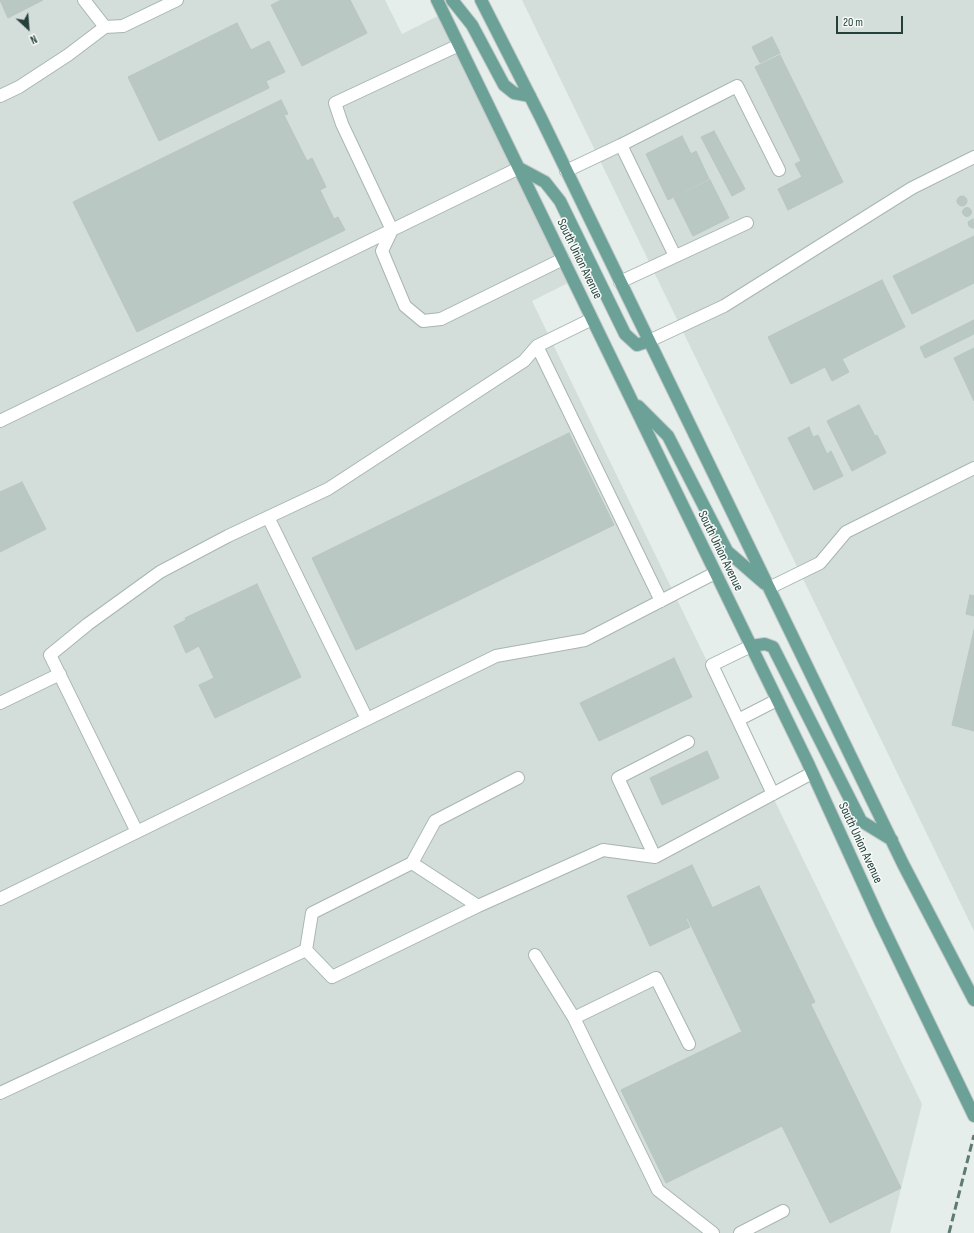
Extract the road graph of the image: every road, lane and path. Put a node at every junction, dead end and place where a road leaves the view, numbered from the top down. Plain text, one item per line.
1 (84, 0) edge
2 (177, 0) edge
3 (437, 0) edge
4 (452, 0) edge
5 (481, 0) edge
6 (105, 27) junction
7 (459, 44) junction
8 (0, 96) edge
9 (530, 96) junction
10 (621, 145) junction
11 (974, 157) edge
12 (519, 168) junction
13 (779, 170) dead end
14 (566, 172) junction
15 (747, 223) dead end
16 (392, 230) junction
17 (675, 256) junction
18 (563, 259) junction
19 (620, 282) junction
20 (592, 319) junction
21 (649, 341) junction
22 (537, 346) junction
23 (630, 398) junction
24 (0, 421) edge
25 (974, 468) edge
26 (268, 517) junction
27 (715, 573) junction
28 (769, 588) junction
29 (661, 601) junction
30 (751, 646) junction
31 (60, 674) junction
32 (777, 700) junction
33 (0, 703) edge
34 (367, 719) junction
35 (738, 720) junction
36 (688, 742) dead end
37 (812, 773) junction
38 (518, 778) dead end
39 (773, 794) junction
40 (137, 832) junction
41 (892, 840) junction
42 (655, 856) junction
43 (412, 863) junction
44 (0, 899) edge
45 (478, 906) junction
46 (306, 950) junction
47 (536, 955) dead end
48 (974, 1000) edge
49 (574, 1018) junction
50 (689, 1044) dead end
51 (0, 1093) edge
52 (974, 1116) edge
53 (783, 1211) dead end
54 (713, 1233) edge
55 (740, 1233) edge

1 - 6 lane
2 - 6 lane
3 - 7 main road, South Union Avenue
4 - 9 main road
5 - 9 main road, South Union Avenue
6 - 8 lane
7 - 12 main road, South Union Avenue
7 - 16 lane
9 - 14 main road, South Union Avenue
10 - 13 lane
10 - 14 lane
10 - 17 lane
11 - 21 lane
12 - 16 lane
12 - 18 main road, South Union Avenue
12 - 21 main road
14 - 19 main road, South Union Avenue
15 - 17 lane
16 - 18 lane
16 - 24 lane
17 - 19 lane
18 - 20 main road, South Union Avenue
19 - 21 main road, South Union Avenue
20 - 22 lane
20 - 23 main road, South Union Avenue
21 - 28 main road, South Union Avenue
22 - 26 lane
22 - 29 lane
23 - 27 main road, South Union Avenue
23 - 28 main road
25 - 28 lane
26 - 31 lane
26 - 34 lane
27 - 29 lane
27 - 30 main road, South Union Avenue
28 - 41 main road, South Union Avenue
29 - 34 lane
30 - 32 main road, South Union Avenue
30 - 35 lane
30 - 41 main road
31 - 33 lane
31 - 40 lane
32 - 35 lane
32 - 37 main road, South Union Avenue
34 - 40 lane
35 - 39 lane
36 - 42 lane
37 - 39 lane
37 - 52 main road, South Union Avenue
38 - 43 lane
39 - 42 lane
40 - 44 lane
41 - 48 main road, South Union Avenue
42 - 45 lane
43 - 45 lane
43 - 46 lane
45 - 46 lane
46 - 51 lane
47 - 49 lane
49 - 50 lane
49 - 54 lane
53 - 55 lane

